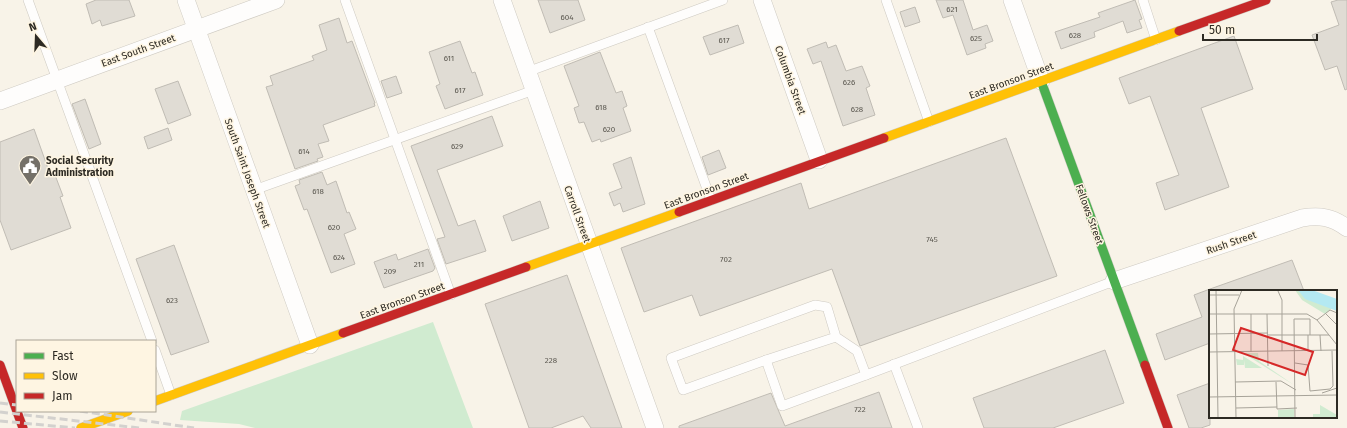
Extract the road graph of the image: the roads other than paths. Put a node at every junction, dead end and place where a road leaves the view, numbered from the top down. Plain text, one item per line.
1 (28, 0) edge
2 (186, 0) edge
3 (276, 0) edge
4 (345, 0) edge
5 (502, 0) edge
6 (723, 0) edge
7 (762, 0) edge
8 (886, 0) edge
9 (1012, 0) edge
10 (1143, 0) edge
11 (1266, 0) edge
12 (648, 27) junction
13 (197, 29) junction
14 (1156, 40) junction
15 (528, 72) junction
16 (57, 80) junction
17 (1041, 81) junction
18 (534, 90) junction
19 (0, 101) edge
20 (929, 122) junction
21 (394, 140) junction
22 (819, 160) junction
23 (254, 190) junction
24 (711, 200) junction
25 (1347, 228) edge
26 (589, 244) junction
27 (1114, 281) junction
28 (451, 294) junction
29 (836, 337) junction
30 (152, 340) edge
31 (310, 345) junction
32 (156, 353) edge
33 (766, 360) junction
34 (894, 364) junction
35 (0, 366) edge
36 (866, 375) junction
37 (172, 396) junction
38 (156, 401) edge
39 (16, 409) edge
40 (17, 412) edge
41 (125, 412) edge
42 (23, 428) edge
43 (81, 428) edge
44 (655, 428) edge
45 (918, 428) edge
46 (1168, 428) edge

1 - 16 lane
2 - 13 street, South Saint Joseph Street
3 - 13 street, East South Street
4 - 21 lane
5 - 15 street, Carroll Street
6 - 12 lane
7 - 22 street, Columbia Street
8 - 20 lane
9 - 17 street, Fellows Street
10 - 14 lane
11 - 14 street, East Bronson Street
12 - 15 lane
12 - 24 lane
13 - 16 street, East South Street
13 - 23 street, South Saint Joseph Street
14 - 17 street, East Bronson Street
15 - 18 street, Carroll Street
16 - 19 street, East South Street
16 - 30 lane
17 - 20 street, East Bronson Street
17 - 27 street, Fellows Street
18 - 21 lane
18 - 26 street, Carroll Street
20 - 22 street, East Bronson Street
21 - 23 lane
21 - 28 lane
22 - 24 street, East Bronson Street
23 - 31 street, South Saint Joseph Street
24 - 26 street, East Bronson Street
25 - 27 street, Rush Street
26 - 28 street, East Bronson Street
26 - 44 street, Carroll Street
27 - 34 lane
27 - 46 street, Fellows Street
28 - 31 street, East Bronson Street
29 - 33 lane
29 - 33 lane
29 - 36 lane
31 - 37 street, East Bronson Street
32 - 37 lane
33 - 36 lane
34 - 36 lane
34 - 45 lane
35 - 39 street
37 - 38 street, East Bronson Street
40 - 42 street
41 - 43 street

